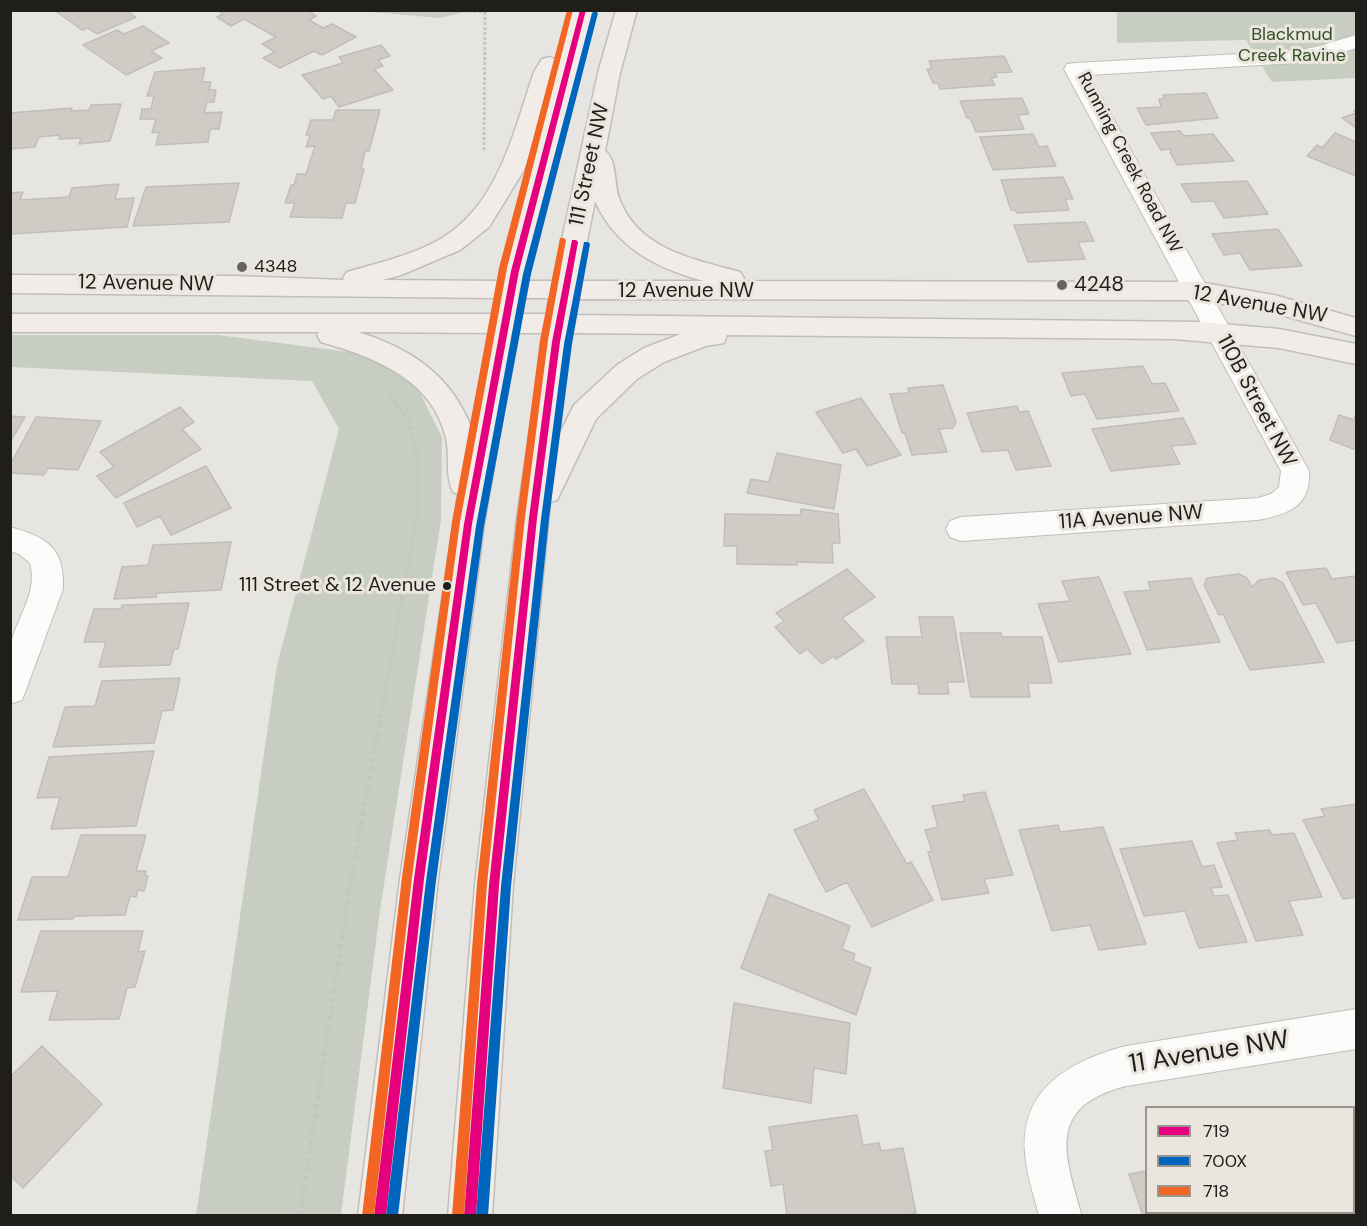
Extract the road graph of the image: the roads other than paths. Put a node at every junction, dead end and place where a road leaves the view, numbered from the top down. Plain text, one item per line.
1 (627, 10) edge
2 (581, 17) edge
3 (1356, 40) edge
4 (596, 141) junction
5 (10, 284) edge
6 (312, 289) junction
7 (511, 290) junction
8 (843, 290) junction
9 (564, 291) junction
10 (1210, 312) junction
11 (10, 322) edge
12 (270, 324) junction
13 (504, 324) junction
14 (558, 325) junction
15 (1356, 327) edge
16 (814, 328) junction
17 (1356, 354) edge
18 (1294, 489) joint
19 (533, 518) junction
20 (468, 524) junction
21 (961, 529) dead end
22 (10, 539) edge
23 (10, 690) edge
24 (1356, 1029) edge
25 (380, 1215) edge
26 (471, 1215) edge
27 (1061, 1215) edge

1 - 4 main road, 111 Street NW
2 - 6 main road
2 - 7 main road, 111 Street NW
3 - 10 street, Running Creek Road NW
4 - 8 main road
4 - 9 main road, 111 Street NW
5 - 6 main road, 12 Avenue NW
6 - 7 main road, 12 Avenue NW
7 - 9 main road, 12 Avenue NW
7 - 13 main road, 111 Street NW
8 - 9 main road, 12 Avenue NW
8 - 10 main road, 12 Avenue NW
9 - 14 main road, 111 Street NW
10 - 15 main road, 12 Avenue NW
10 - 16 main road, 12 Avenue NW
10 - 17 main road, 12 Avenue NW
10 - 18 street, 110B Street NW
11 - 12 main road, 12 Avenue NW
12 - 13 main road, 12 Avenue NW
12 - 20 main road
13 - 14 main road, 12 Avenue NW
13 - 20 main road, 111 Street NW
14 - 16 main road, 12 Avenue NW
14 - 19 main road, 111 Street NW
16 - 19 main road
18 - 21 street, 11A Avenue NW
19 - 26 main road, 111 Street NW
20 - 25 main road, 111 Street NW
22 - 23 street
24 - 27 street, 11 Avenue NW

